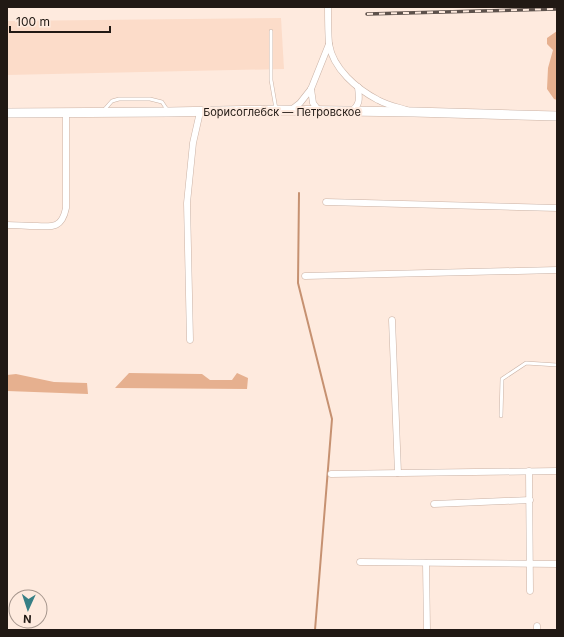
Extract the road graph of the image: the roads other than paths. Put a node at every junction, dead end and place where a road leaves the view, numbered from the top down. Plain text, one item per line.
1 (328, 7) edge
2 (271, 31) dead end
3 (329, 44) junction
4 (358, 87) junction
5 (311, 89) junction
6 (276, 110) junction
7 (291, 110) junction
8 (318, 111) junction
9 (352, 111) junction
10 (102, 112) junction
11 (169, 112) junction
12 (200, 112) junction
13 (414, 112) junction
14 (7, 113) edge
15 (66, 113) junction
16 (557, 116) edge
17 (326, 202) dead end
18 (557, 208) edge
19 (7, 225) edge
20 (557, 270) edge
21 (305, 276) dead end
22 (392, 320) dead end
23 (190, 340) dead end
24 (557, 364) edge
25 (501, 416) dead end
26 (529, 471) junction
27 (557, 471) edge
28 (398, 473) junction
29 (331, 474) dead end
30 (530, 500) junction
31 (434, 504) dead end
32 (360, 562) dead end
33 (426, 563) junction
34 (530, 564) junction
35 (557, 564) edge
36 (530, 591) dead end
37 (427, 630) edge

1 - 3 street
2 - 6 lane
3 - 4 street
3 - 5 street
4 - 9 street
4 - 13 street
5 - 7 street
5 - 8 street
6 - 7 street, Борисоглебск — Петровское
6 - 12 street, Борисоглебск — Петровское
7 - 8 street, Борисоглебск — Петровское
8 - 9 street, Борисоглебск — Петровское
9 - 13 street, Борисоглебск — Петровское
10 - 11 street, Борисоглебск — Петровское
10 - 11 lane
10 - 15 street, Борисоглебск — Петровское
11 - 12 street, Борисоглебск — Петровское
12 - 23 street
13 - 16 street, Борисоглебск — Петровское
14 - 15 street, Борисоглебск — Петровское
15 - 19 street
17 - 18 street
20 - 21 street
22 - 28 street
24 - 25 lane
26 - 27 street
26 - 28 street
26 - 30 street
28 - 29 street
30 - 31 street
30 - 34 street
32 - 33 street
33 - 34 street
33 - 37 street
34 - 35 street
34 - 36 street

